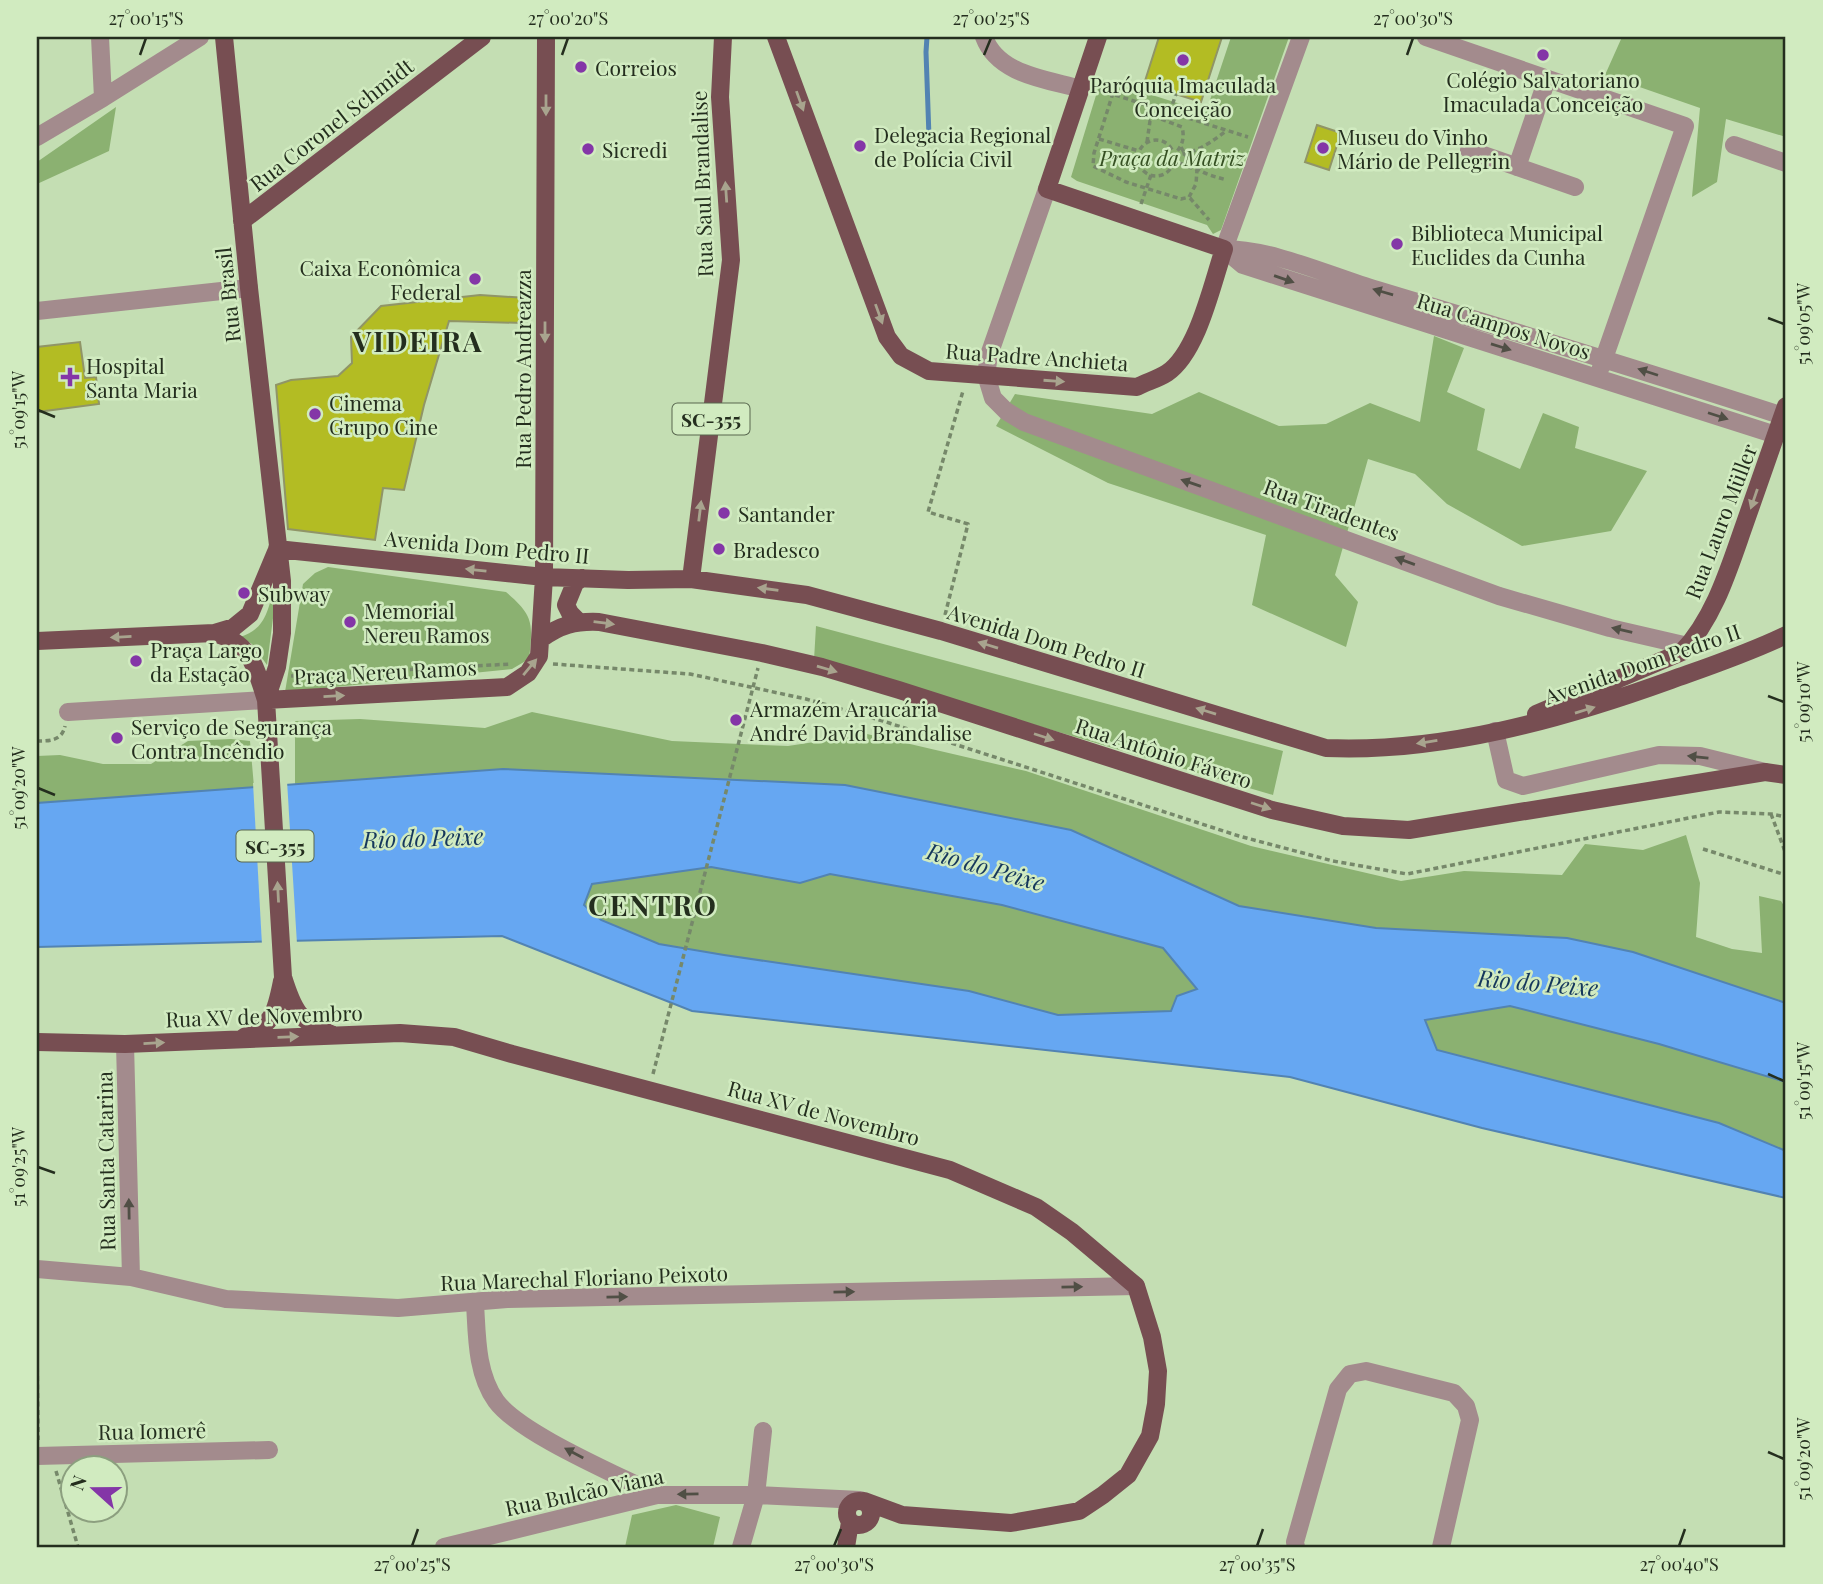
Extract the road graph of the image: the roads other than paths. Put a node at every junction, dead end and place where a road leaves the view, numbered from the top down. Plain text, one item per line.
1 (100, 37) edge
2 (200, 37) edge
3 (225, 37) edge
4 (482, 37) edge
5 (546, 37) edge
6 (723, 37) edge
7 (776, 37) edge
8 (984, 37) edge
9 (1098, 37) edge
10 (1301, 37) edge
11 (1426, 37) edge
12 (1547, 79) junction
13 (1081, 89) junction
14 (103, 98) junction
15 (37, 137) edge
16 (1734, 145) dead end
17 (1469, 150) dead end
18 (1786, 163) edge
19 (1517, 167) junction
20 (1575, 187) dead end
21 (1047, 189) junction
22 (242, 221) junction
23 (1224, 249) junction
24 (249, 288) junction
25 (37, 311) edge
26 (1604, 358) junction
27 (977, 375) junction
28 (1598, 377) junction
29 (1784, 411) edge
30 (1776, 435) junction
31 (277, 549) junction
32 (544, 577) junction
33 (582, 578) junction
34 (691, 579) junction
35 (578, 621) junction
36 (214, 633) junction
37 (1786, 635) edge
38 (541, 639) junction
39 (37, 641) edge
40 (1688, 646) junction
41 (507, 687) joint
42 (272, 700) junction
43 (68, 712) dead end
44 (1495, 731) junction
45 (1765, 772) junction
46 (1786, 775) edge
47 (282, 968) junction
48 (334, 1035) junction
49 (242, 1038) junction
50 (37, 1042) edge
51 (125, 1044) junction
52 (37, 1269) edge
53 (131, 1277) junction
54 (1136, 1286) junction
55 (475, 1303) junction
56 (763, 1431) dead end
57 (269, 1450) dead end
58 (42, 1456) edge
59 (657, 1494) junction
60 (756, 1495) junction
61 (819, 1499) junction
62 (862, 1501) junction
63 (902, 1515) junction
64 (856, 1522) junction
65 (444, 1547) edge
66 (741, 1547) edge
67 (848, 1547) edge
68 (1296, 1547) edge
69 (1441, 1547) edge

1 - 14 street
2 - 14 street
3 - 22 main road, Rua Brasil
4 - 22 main road, Rua Coronel Schmidt
5 -> 32 main road, Rua Pedro Andreazza
34 -> 6 main road, Rua Saul Brandalise / SC-355
7 -> 27 main road, Rua Padre Anchieta
8 - 13 street
9 - 13 main road
10 - 23 street
11 - 12 street
12 - 19 street
12 - 26 street
13 - 21 main road
14 - 15 street
16 - 18 street
17 - 19 street
19 - 20 street
21 - 23 main road, Rua Campos Novos
21 - 27 street
22 - 24 main road, Rua Brasil
26 -> 23 street, Rua Campos Novos
27 -> 23 main road, Rua Padre Anchieta
23 -> 28 street, Rua Campos Novos
24 - 25 street
24 - 31 main road, Rua Brasil
26 - 28 street
29 -> 26 street, Rua Campos Novos
40 -> 27 street, Rua Tiradentes
28 -> 30 street, Rua Campos Novos
29 - 30 main road, Rua Lauro Müller
30 -> 40 main road, Rua Lauro Müller
32 -> 31 main road, Avenida Dom Pedro II
31 - 36 main road
31 - 42 main road, SC-355
32 - 33 main road, Avenida Dom Pedro II
32 - 38 main road, Rua Pedro Andreazza
33 - 34 main road, Avenida Dom Pedro II
33 - 35 main road
44 -> 34 main road, Avenida Dom Pedro II
35 - 38 main road
35 -> 45 main road, Rua Antônio Fávero
36 -> 39 main road
36 - 42 main road
44 -> 37 main road, Avenida Dom Pedro II
41 -> 38 main road, Rua Pedro Andreazza
40 - 44 main road, Rua Lauro Müller
42 -> 41 main road, Praça Nereu Ramos
42 - 43 street
47 -> 42 main road, SC-355
45 -> 44 street
45 - 46 main road, Rua Antônio Fávero
47 - 48 main road
47 - 49 main road, SC-355
49 -> 48 main road, Rua XV de Novembro
48 - 54 main road, Rua XV de Novembro
51 -> 49 main road, Rua XV de Novembro
50 - 51 main road, Rua XV de Novembro
53 -> 51 street, Rua Santa Catarina
52 - 53 street, Rua Marechal Floriano Peixoto
53 - 55 street, Rua Marechal Floriano Peixoto
55 -> 54 street, Rua Marechal Floriano Peixoto
54 - 63 main road
59 -> 55 street
56 - 60 street
57 - 58 street, Rua Iomerê
60 -> 59 street, Rua Bulcão Viana
59 - 65 street, Rua Bulcão Viana
60 - 61 street, Rua Bulcão Viana
60 - 66 street
61 - 62 street, Rua Bulcão Viana
61 - 64 street, Rua Bulcão Viana
62 - 63 main road, Rua Bulcão Viana
62 - 64 main road
63 - 64 main road
64 - 67 main road
68 - 69 street

